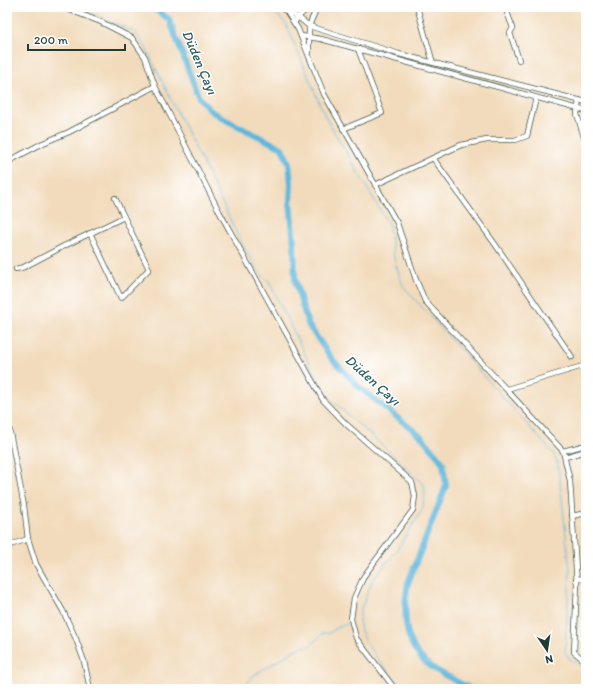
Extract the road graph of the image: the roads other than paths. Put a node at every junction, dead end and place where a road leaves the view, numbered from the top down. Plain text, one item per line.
1 (62, 7) edge
2 (281, 7) edge
3 (308, 7) edge
4 (317, 7) edge
5 (416, 7) edge
6 (505, 7) edge
7 (286, 12) junction
8 (298, 17) junction
9 (294, 23) junction
10 (309, 26) junction
11 (301, 36) junction
12 (310, 38) junction
13 (358, 49) junction
14 (310, 57) junction
15 (519, 60) dead end
16 (433, 63) junction
17 (156, 86) junction
18 (536, 98) junction
19 (579, 100) junction
20 (586, 102) edge
21 (578, 109) junction
22 (586, 111) edge
23 (343, 129) junction
24 (586, 144) edge
25 (433, 158) junction
26 (7, 162) edge
27 (375, 185) junction
28 (115, 198) dead end
29 (124, 217) junction
30 (90, 234) junction
31 (16, 269) dead end
32 (572, 357) dead end
33 (586, 365) edge
34 (507, 389) junction
35 (7, 417) edge
36 (12, 439) junction
37 (7, 442) edge
38 (586, 445) edge
39 (563, 451) junction
40 (586, 451) edge
41 (565, 457) junction
42 (586, 513) edge
43 (572, 516) junction
44 (28, 538) junction
45 (7, 546) edge
46 (586, 577) edge
47 (576, 580) junction
48 (586, 662) edge
49 (90, 689) edge
50 (395, 689) edge

1 - 17 street
2 - 7 street
3 - 8 street
4 - 10 street
5 - 16 street
6 - 15 street
7 - 8 street
7 - 9 street
8 - 9 street
8 - 10 street
9 - 11 street
10 - 12 street
10 - 16 street
11 - 12 street
11 - 14 street
12 - 13 street
12 - 14 street
13 - 18 street
13 - 23 street
14 - 23 street
16 - 19 street
17 - 26 street
17 - 50 street
18 - 21 street
18 - 25 street
19 - 20 street
19 - 21 street
21 - 22 street
21 - 24 street
23 - 27 street
25 - 27 street
25 - 32 street
27 - 34 street
28 - 29 street
29 - 30 street
29 - 30 street
30 - 31 street
33 - 34 street
34 - 39 street
35 - 36 street
36 - 37 street
36 - 44 street
38 - 39 street
39 - 41 street
40 - 41 street
41 - 43 street
42 - 43 street
43 - 47 street
44 - 45 street
44 - 49 street
46 - 47 street
47 - 48 street

